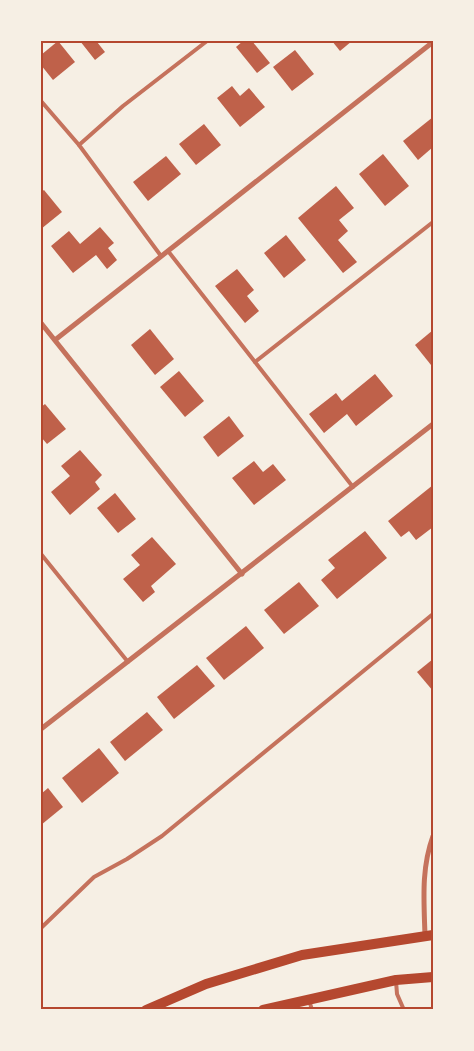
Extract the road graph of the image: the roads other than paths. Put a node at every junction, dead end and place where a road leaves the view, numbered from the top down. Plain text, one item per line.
1 (207, 41) edge
2 (433, 42) edge
3 (41, 101) edge
4 (78, 145) junction
5 (433, 222) edge
6 (168, 251) junction
7 (161, 256) junction
8 (41, 323) edge
9 (55, 340) junction
10 (255, 362) junction
11 (433, 424) edge
12 (353, 487) junction
13 (41, 554) edge
14 (242, 574) junction
15 (433, 614) edge
16 (128, 662) junction
17 (41, 729) edge
18 (433, 836) edge
19 (41, 928) edge
20 (429, 935) edge
21 (433, 977) edge
22 (396, 980) junction
23 (308, 999) junction
24 (146, 1010) edge
25 (263, 1010) edge
26 (312, 1010) edge
27 (404, 1010) edge

1 - 4 lane
2 - 6 street
3 - 4 lane
4 - 7 lane
5 - 10 lane
6 - 7 street
6 - 10 lane
7 - 9 street
8 - 9 street
9 - 14 street
10 - 12 lane
11 - 12 street
12 - 14 street
13 - 16 lane
14 - 16 street
15 - 19 lane
16 - 17 street
18 - 20 street
20 - 24 main road
21 - 22 main road
22 - 23 main road
22 - 27 lane
23 - 25 main road
23 - 26 lane

